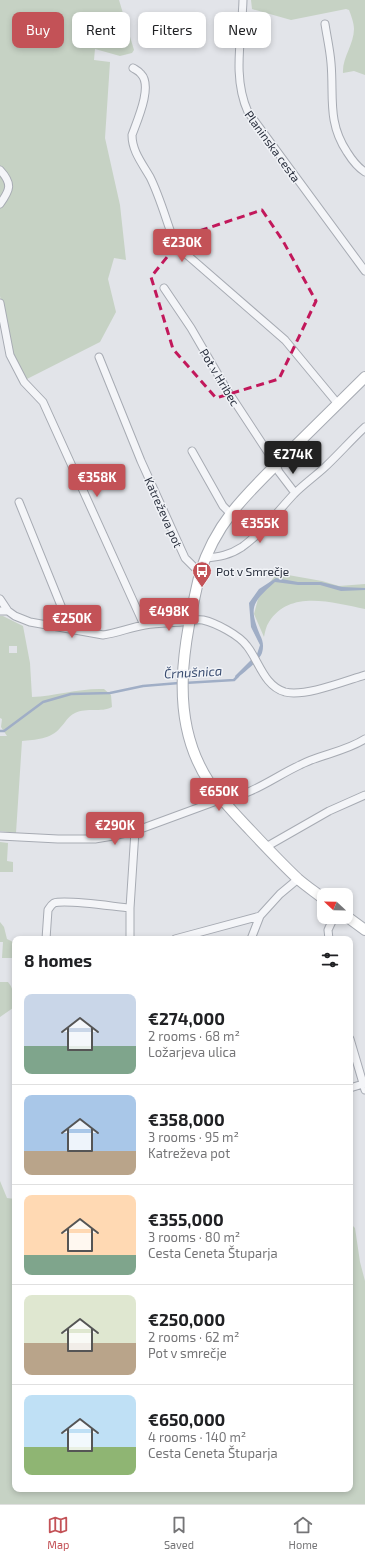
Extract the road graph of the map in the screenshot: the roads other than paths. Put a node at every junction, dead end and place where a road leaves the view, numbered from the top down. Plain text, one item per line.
1 (243, 0) edge
2 (325, 24) dead end
3 (133, 68) dead end
4 (0, 170) edge
5 (365, 172) edge
6 (0, 204) edge
7 (365, 271) edge
8 (164, 288) dead end
9 (0, 304) edge
10 (99, 357) dead end
11 (365, 377) edge
12 (338, 404) junction
13 (365, 427) edge
14 (192, 451) dead end
15 (276, 466) junction
16 (296, 493) junction
17 (19, 502) dead end
18 (230, 513) junction
19 (205, 558) junction
20 (200, 573) junction
21 (0, 599) edge
22 (4, 611) edge
23 (191, 620) junction
24 (144, 625) junction
25 (70, 628) junction
26 (365, 675) edge
27 (365, 739) edge
28 (365, 795) edge
29 (222, 799) junction
30 (135, 831) junction
31 (0, 836) edge
32 (266, 846) junction
33 (298, 880) junction
34 (317, 894) edge
35 (130, 908) junction
36 (260, 916) junction
37 (353, 921) edge
38 (331, 924) edge
39 (365, 930) edge
40 (46, 936) edge
41 (130, 936) edge
42 (186, 936) edge
43 (252, 936) edge
44 (329, 936) edge
45 (353, 1049) edge
46 (364, 1087) edge
47 (353, 1088) edge

1 - 7 street, Planinska cesta
2 - 5 street
3 - 12 street
4 - 6 street
8 - 15 street, Pot v Hribec
9 - 24 street
10 - 20 street, Katreževa pot
11 - 12 street
12 - 15 street
13 - 16 street
14 - 18 street
15 - 16 street, Pot v Hribec
15 - 18 street
16 - 19 street
17 - 25 street
18 - 19 street
19 - 20 street
20 - 23 street
21 - 22 street
22 - 25 street
23 - 24 street
23 - 26 street
23 - 29 street
24 - 25 street
27 - 29 street
28 - 32 street
29 - 30 street
29 - 32 street
30 - 31 street
30 - 35 street
32 - 33 street
33 - 34 street
33 - 36 street
35 - 40 street
35 - 41 street
36 - 42 street
36 - 43 street
37 - 39 street
38 - 44 street
45 - 46 street
46 - 47 street

